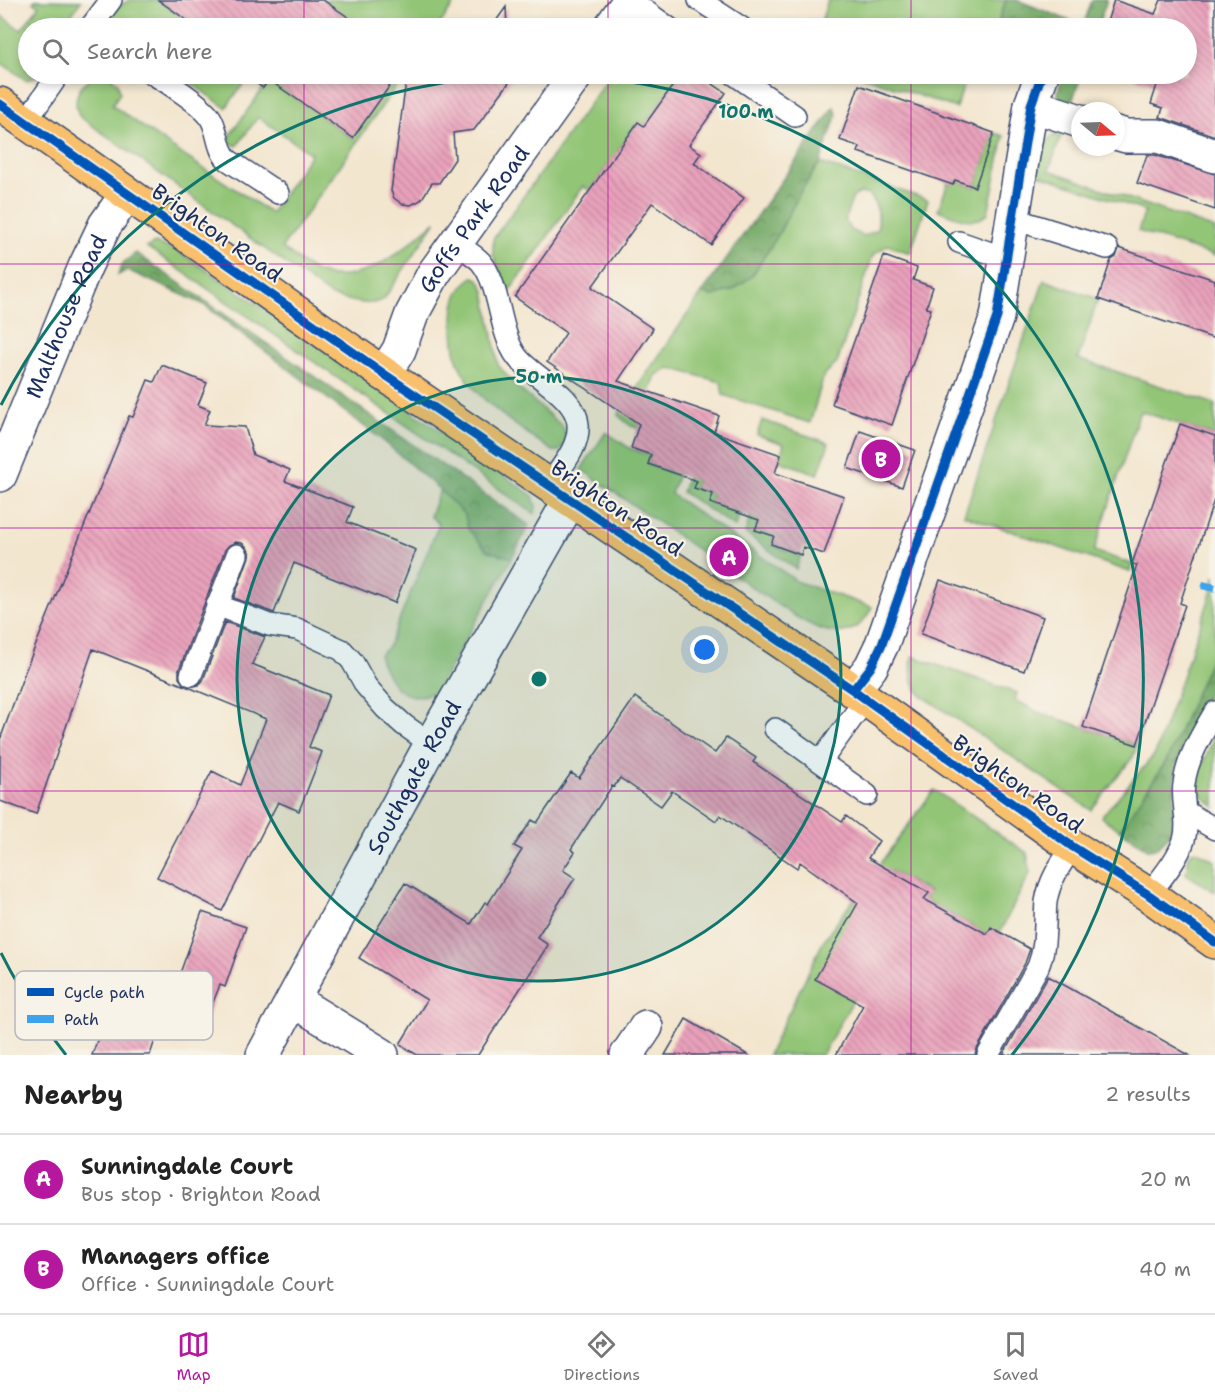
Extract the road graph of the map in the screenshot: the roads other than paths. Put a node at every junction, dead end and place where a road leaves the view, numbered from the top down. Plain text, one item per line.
1 (111, 0) edge
2 (630, 0) edge
3 (699, 0) edge
4 (98, 18) edge
5 (617, 18) edge
6 (655, 18) edge
7 (727, 18) edge
8 (48, 84) edge
9 (167, 84) edge
10 (570, 84) edge
11 (749, 84) edge
12 (1038, 84) edge
13 (1031, 105) junction
14 (13, 114) edge
15 (795, 116) dead end
16 (1071, 118) edge
17 (1125, 136) edge
18 (1215, 156) edge
19 (278, 193) dead end
20 (127, 194) junction
21 (1014, 219) junction
22 (960, 242) dead end
23 (455, 243) junction
24 (1107, 248) dead end
25 (1008, 259) junction
26 (384, 374) junction
27 (7, 439) edge
28 (0, 475) edge
29 (559, 493) junction
30 (237, 555) dead end
31 (217, 605) junction
32 (191, 675) dead end
33 (859, 695) junction
34 (1215, 712) edge
35 (775, 729) dead end
36 (431, 744) junction
37 (820, 761) junction
38 (867, 795) dead end
39 (1186, 812) junction
40 (1215, 830) edge
41 (1073, 847) junction
42 (1149, 895) junction
43 (1215, 942) edge
44 (293, 1000) junction
45 (646, 1027) dead end
46 (263, 1055) edge
47 (382, 1055) edge
48 (627, 1055) edge
49 (988, 1055) edge

1 - 4 lane
2 - 5 street
2 - 6 lane
3 - 7 lane
8 - 14 lane
9 - 19 lane
10 - 23 street, Goffs Park Road
11 - 15 lane
12 - 13 street
13 - 16 street
13 - 21 street
14 - 20 main road, Brighton Road
17 - 18 street
20 - 26 main road, Brighton Road
20 - 27 street, Malthouse Road
21 - 24 lane
21 - 25 street
22 - 25 lane
23 - 26 street, Goffs Park Road
23 - 29 lane
25 - 33 street
26 - 29 main road, Brighton Road
27 - 28 street, Malthouse Road
29 - 33 main road, Brighton Road
29 - 36 street, Southgate Road
30 - 31 lane
31 - 32 lane
31 - 36 lane
33 - 37 lane
33 - 41 main road, Brighton Road
34 - 39 lane
35 - 37 lane
36 - 44 street, Southgate Road
37 - 38 lane
39 - 40 lane
39 - 42 lane
41 - 42 main road, Brighton Road
41 - 49 lane
42 - 43 main road, Brighton Road
44 - 46 street, Southgate Road
44 - 47 street
45 - 48 street

